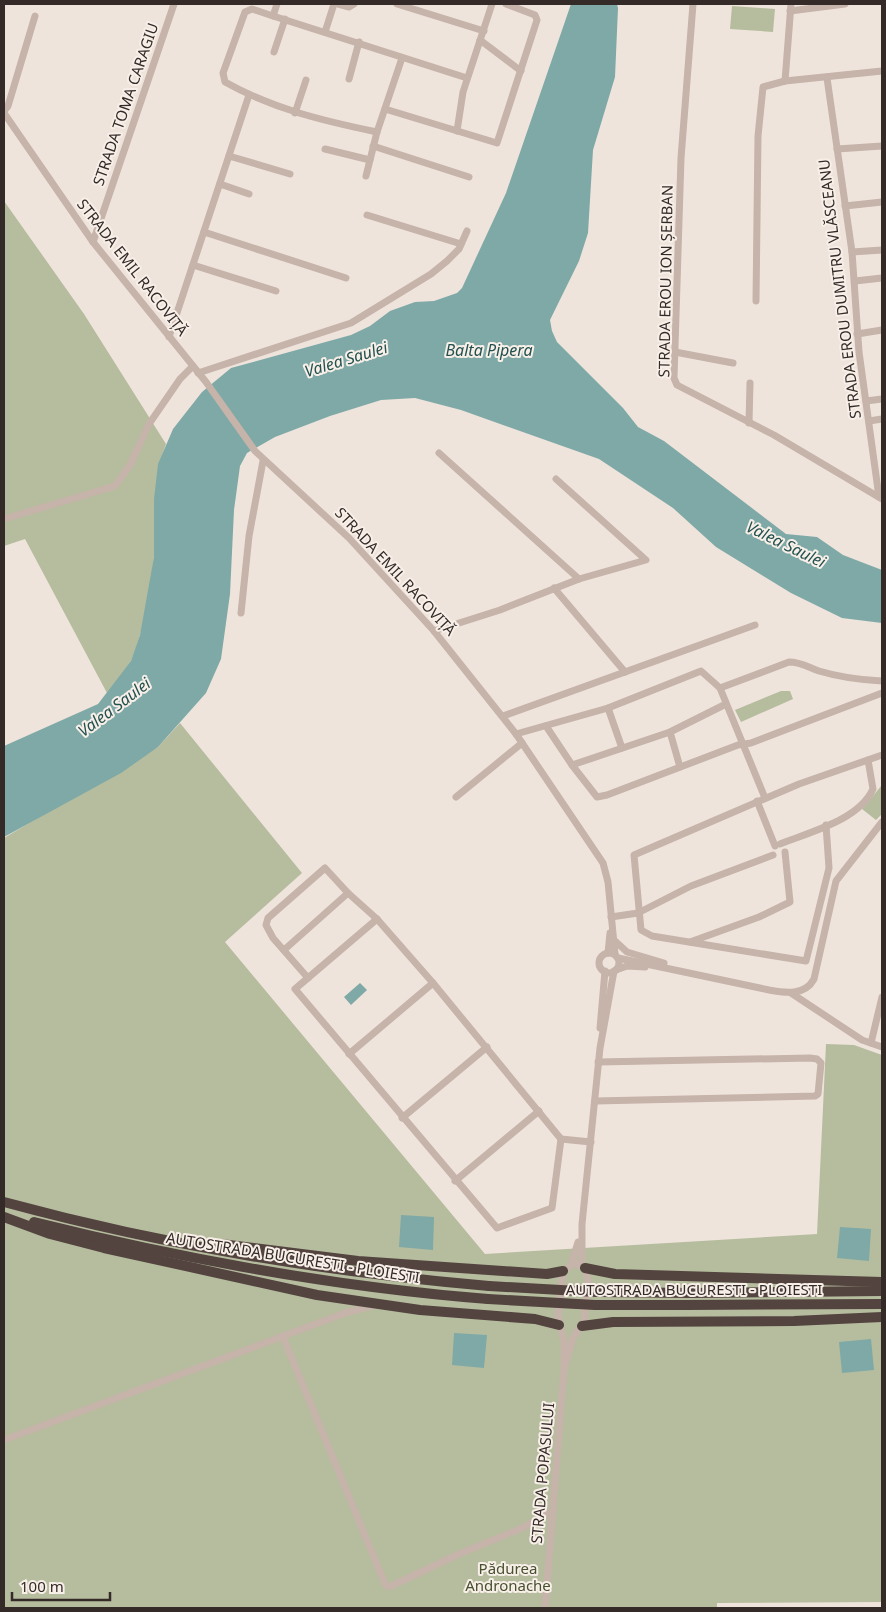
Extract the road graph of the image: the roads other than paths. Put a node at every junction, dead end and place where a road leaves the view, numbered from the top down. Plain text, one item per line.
1 (174, 4) edge
2 (277, 4) edge
3 (336, 4) edge
4 (354, 4) edge
5 (397, 4) edge
6 (492, 4) edge
7 (506, 4) edge
8 (693, 4) edge
9 (845, 4) edge
10 (791, 8) edge
11 (34, 16) dead end
12 (273, 16) junction
13 (285, 20) junction
14 (484, 31) junction
15 (325, 32) junction
16 (480, 40) junction
17 (359, 42) junction
18 (274, 52) dead end
19 (402, 58) junction
20 (521, 71) junction
21 (882, 71) edge
22 (467, 78) junction
23 (827, 78) junction
24 (349, 79) dead end
25 (306, 80) dead end
26 (785, 81) junction
27 (249, 95) junction
28 (385, 109) junction
29 (4, 112) edge
30 (295, 114) junction
31 (457, 131) junction
32 (377, 132) junction
33 (373, 146) junction
34 (882, 146) edge
35 (325, 149) dead end
36 (837, 149) junction
37 (229, 156) junction
38 (370, 160) junction
39 (290, 174) dead end
40 (366, 176) dead end
41 (469, 176) dead end
42 (220, 184) junction
43 (248, 194) dead end
44 (882, 202) edge
45 (845, 206) junction
46 (367, 215) dead end
47 (467, 231) dead end
48 (204, 232) junction
49 (93, 242) junction
50 (461, 244) junction
51 (882, 250) edge
52 (852, 252) junction
53 (193, 265) junction
54 (346, 278) dead end
55 (882, 278) edge
56 (855, 281) junction
57 (276, 292) dead end
58 (756, 301) dead end
59 (882, 330) edge
60 (857, 334) junction
61 (169, 338) junction
62 (675, 352) junction
63 (733, 363) dead end
64 (193, 366) junction
65 (198, 372) junction
66 (750, 383) dead end
67 (882, 399) edge
68 (866, 401) junction
69 (882, 419) edge
70 (869, 421) junction
71 (749, 423) junction
72 (440, 453) dead end
73 (263, 461) junction
74 (556, 479) dead end
75 (880, 498) edge
76 (4, 519) edge
77 (579, 579) junction
78 (554, 588) junction
79 (241, 613) dead end
80 (755, 625) dead end
81 (434, 631) junction
82 (624, 672) junction
83 (882, 682) edge
84 (720, 688) junction
85 (882, 693) edge
86 (726, 704) junction
87 (608, 708) junction
88 (503, 716) junction
89 (546, 726) junction
90 (670, 732) junction
91 (516, 734) junction
92 (522, 743) junction
93 (743, 745) junction
94 (622, 748) junction
95 (882, 755) edge
96 (868, 760) junction
97 (572, 766) junction
98 (680, 767) junction
99 (456, 797) dead end
100 (765, 798) junction
101 (757, 801) junction
102 (882, 822) edge
103 (826, 825) junction
104 (777, 845) junction
105 (785, 852) junction
106 (773, 855) junction
107 (348, 893) junction
108 (638, 913) junction
109 (610, 917) junction
110 (377, 919) junction
111 (612, 934) junction
112 (689, 942) junction
113 (284, 950) junction
114 (614, 955) junction
115 (615, 971) junction
116 (605, 972) junction
117 (691, 974) junction
118 (308, 978) junction
119 (433, 983) junction
120 (791, 993) junction
121 (882, 997) edge
122 (871, 1043) junction
123 (487, 1047) junction
124 (882, 1047) edge
125 (600, 1048) junction
126 (349, 1054) junction
127 (598, 1062) junction
128 (595, 1102) junction
129 (539, 1111) junction
130 (402, 1118) junction
131 (563, 1139) junction
132 (591, 1142) junction
133 (455, 1181) junction
134 (4, 1202) edge
135 (4, 1216) edge
136 (582, 1224) junction
137 (115, 1229) junction
138 (583, 1267) junction
139 (567, 1268) junction
140 (882, 1282) edge
141 (882, 1291) edge
142 (377, 1304) junction
143 (882, 1304) edge
144 (882, 1317) edge
145 (560, 1327) junction
146 (580, 1328) junction
147 (283, 1337) junction
148 (564, 1369) junction
149 (4, 1440) edge
150 (553, 1511) junction
151 (545, 1608) edge

1 - 49 street, STRADA TOMA CARAGIU
2 - 12 street
3 - 4 street
3 - 15 street
5 - 14 street
6 - 14 street
7 - 20 street
8 - 62 street, STRADA EROU ION ȘERBAN
9 - 10 street
10 - 26 street
11 - 29 street
12 - 13 street
12 - 27 street
13 - 15 street
13 - 18 street
14 - 16 street
15 - 17 street
16 - 20 street
16 - 22 street
17 - 19 street
17 - 24 street
19 - 22 street
19 - 28 street
20 - 31 street
21 - 23 street
22 - 31 street
23 - 26 street
23 - 36 street, STRADA EROU DUMITRU VLĂSCEANU
25 - 30 street
26 - 58 street
27 - 30 street
27 - 37 street
28 - 31 street
28 - 32 street
29 - 49 street, STRADA EMIL RACOVIȚĂ
30 - 32 street
32 - 33 street
33 - 38 street
33 - 41 street
34 - 36 street
35 - 38 street
36 - 45 street, STRADA EROU DUMITRU VLĂSCEANU
37 - 39 street
37 - 42 street
38 - 40 street
42 - 43 street
42 - 48 street
44 - 45 street
45 - 52 street, STRADA EROU DUMITRU VLĂSCEANU
46 - 50 street
47 - 50 street
48 - 53 street
48 - 54 street
49 - 61 street, STRADA EMIL RACOVIȚĂ
50 - 65 street
51 - 52 street
52 - 56 street, STRADA EROU DUMITRU VLĂSCEANU
53 - 57 street
53 - 61 street
55 - 56 street
56 - 60 street, STRADA EROU DUMITRU VLĂSCEANU
59 - 60 street
60 - 68 street, STRADA EROU DUMITRU VLĂSCEANU
61 - 64 street, STRADA EMIL RACOVIȚĂ
62 - 63 street
62 - 71 street, STRADA EROU ION ȘERBAN
64 - 65 street, STRADA EMIL RACOVIȚĂ
64 - 76 street
65 - 73 street, STRADA EMIL RACOVIȚĂ
66 - 71 street
67 - 68 street
68 - 70 street, STRADA EROU DUMITRU VLĂSCEANU
69 - 70 street
70 - 75 street, STRADA EROU DUMITRU VLĂSCEANU
71 - 75 street, STRADA EROU ION ȘERBAN
72 - 77 street
73 - 79 street
73 - 81 street, STRADA EMIL RACOVIȚĂ
74 - 77 street
77 - 78 street
78 - 81 street
78 - 82 street
80 - 82 street
81 - 88 street, STRADA EMIL RACOVIȚĂ
82 - 88 street
83 - 84 street
84 - 86 street
84 - 87 street
85 - 93 street
86 - 90 street
86 - 93 street
87 - 89 street
87 - 94 street
88 - 91 street, STRADA EMIL RACOVIȚĂ
89 - 91 street
89 - 97 street
90 - 94 street
90 - 98 street
91 - 92 street, STRADA EMIL RACOVIȚĂ
92 - 99 street
92 - 109 street, STRADA EMIL RACOVIȚĂ
93 - 98 street
93 - 100 street
94 - 97 street
95 - 96 street
96 - 100 street
96 - 103 street
97 - 98 street
100 - 101 street
101 - 104 street
101 - 108 street
102 - 120 street
103 - 104 street
103 - 112 street
104 - 105 street
104 - 106 street
105 - 106 street
105 - 112 street
106 - 108 street
107 - 110 street
107 - 113 street
107 - 113 street
108 - 109 street
108 - 112 street
109 - 111 street, STRADA EMIL RACOVIȚĂ
110 - 118 street
110 - 119 street
111 - 114 street, STRADA EMIL RACOVIȚĂ
111 - 117 street
113 - 118 street
114 - 115 street, STRADA EMIL RACOVIȚĂ
114 - 116 street, STRADA EMIL RACOVIȚĂ
114 - 117 street
115 - 116 street
115 - 117 street
115 - 125 street, STRADA EMIL RACOVIȚĂ
116 - 125 street, STRADA EMIL RACOVIȚĂ
117 - 120 street
118 - 126 street
119 - 123 street
119 - 126 street
120 - 122 street
121 - 122 street
122 - 124 street
123 - 129 street
123 - 130 street
125 - 127 street, STRADA EMIL RACOVIȚĂ
126 - 130 street
127 - 128 street, STRADA EMIL RACOVIȚĂ
127 - 128 street
128 - 132 street, STRADA EMIL RACOVIȚĂ
129 - 131 street
129 - 133 street
130 - 133 street
131 - 132 street
131 - 133 street
132 - 136 street, STRADA EMIL RACOVIȚĂ
134 - 137 highway, AUTOSTRADA BUCURESTI - PLOIESTI
135 - 142 highway
135 - 143 highway, AUTOSTRADA BUCURESTI - PLOIESTI, bridge
136 - 138 street, STRADA EMIL RACOVIȚĂ
136 - 139 street, STRADA EMIL RACOVIȚĂ
137 - 139 highway
137 - 141 highway, AUTOSTRADA BUCURESTI - PLOIESTI, bridge
138 - 139 street
138 - 140 highway
138 - 146 street, STRADA POPASULUI
139 - 145 street, STRADA POPASULUI
142 - 145 highway
142 - 147 street
144 - 146 highway
145 - 146 street
145 - 148 street, STRADA POPASULUI
146 - 148 street, STRADA POPASULUI
147 - 149 street
147 - 150 street
148 - 150 street, STRADA POPASULUI
150 - 151 street, STRADA POPASULUI

